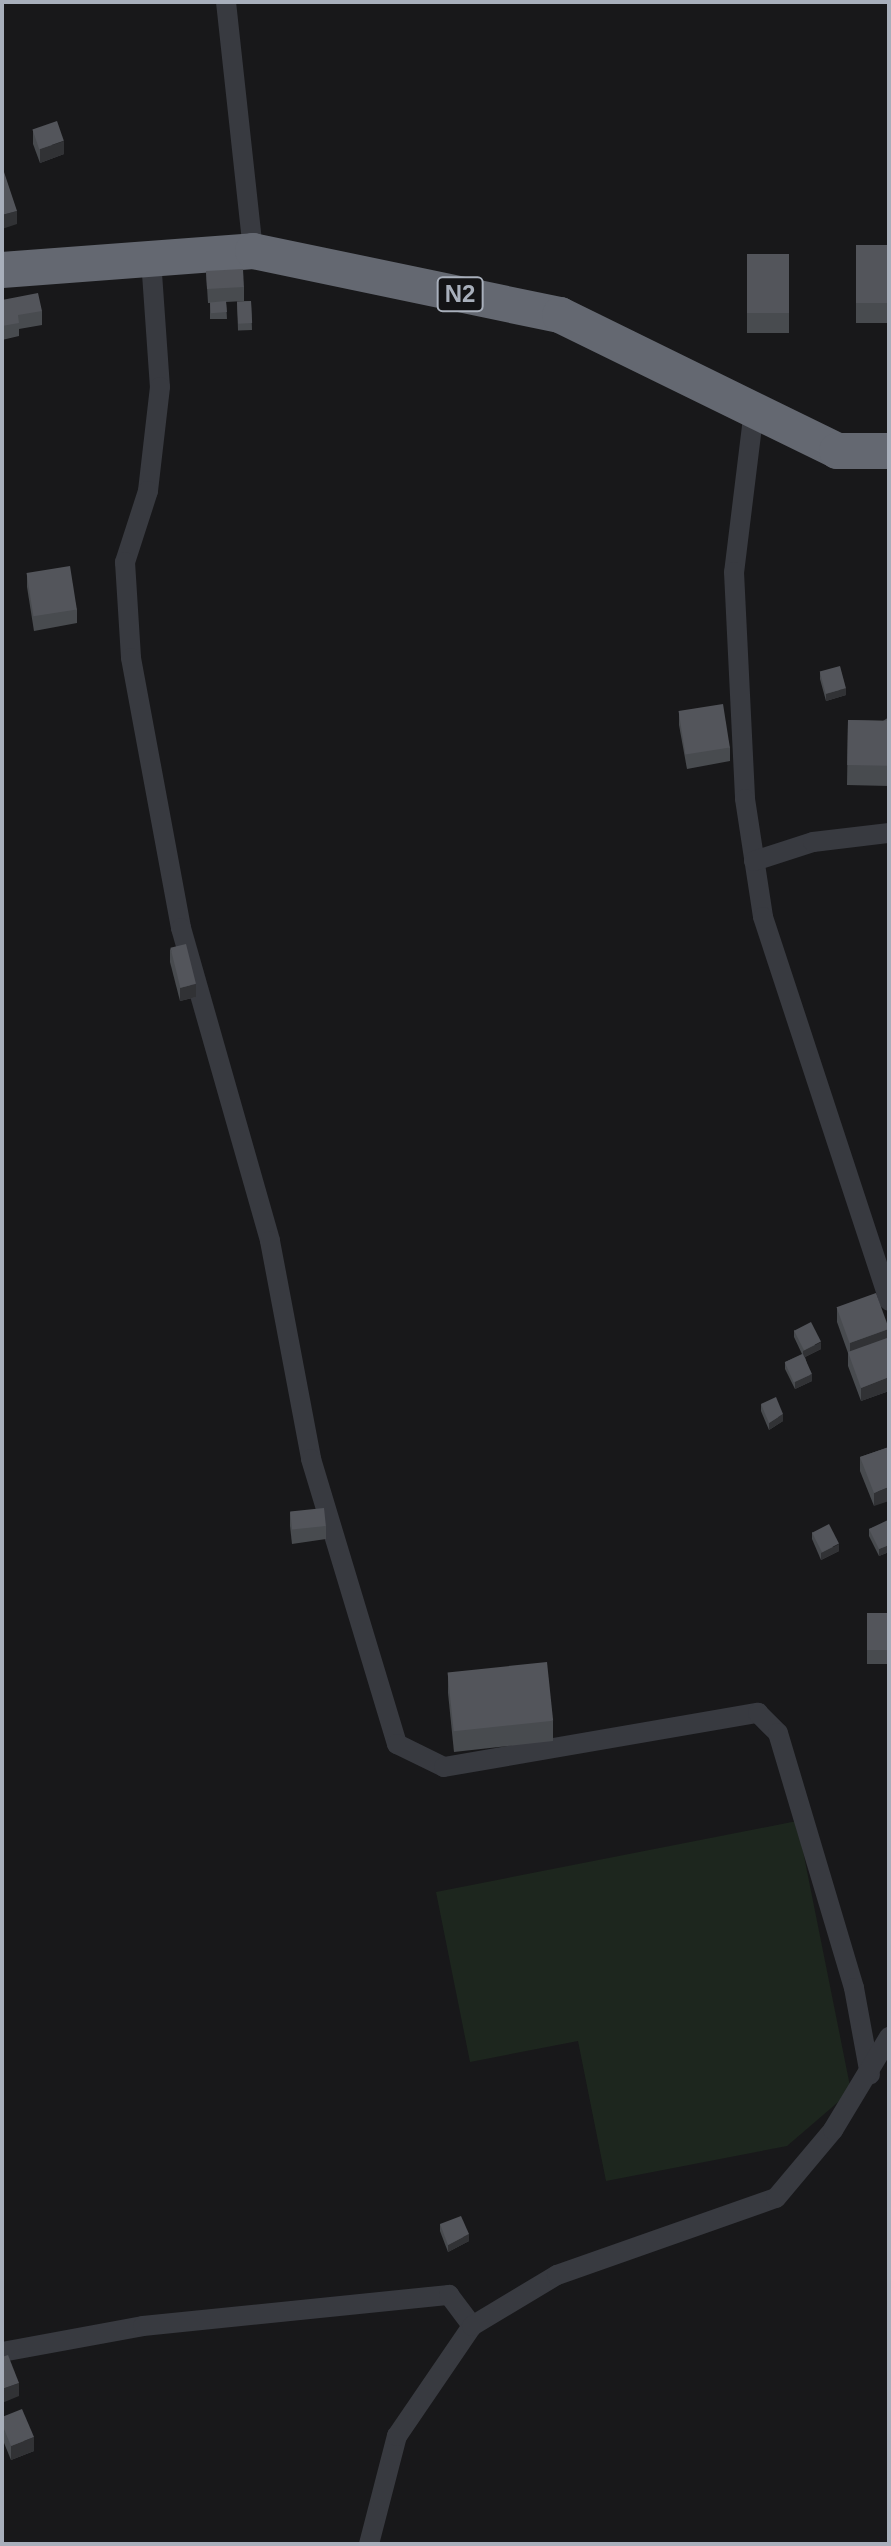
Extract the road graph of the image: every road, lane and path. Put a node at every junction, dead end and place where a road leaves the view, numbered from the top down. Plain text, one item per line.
1 (226, 2) edge
2 (253, 251) junction
3 (151, 259) junction
4 (2, 270) edge
5 (754, 410) junction
6 (889, 451) edge
7 (889, 833) edge
8 (754, 861) junction
9 (889, 1301) edge
10 (889, 2037) edge
11 (870, 2075) junction
12 (472, 2326) junction
13 (2, 2352) edge
14 (369, 2544) edge

1 - 2 street
2 - 3 highway, N2
2 - 5 highway, N2
3 - 4 highway, N2
3 - 11 street
5 - 6 highway, N2
5 - 8 street
7 - 8 street
8 - 9 street
10 - 11 street
11 - 12 street
12 - 13 street
12 - 14 street

